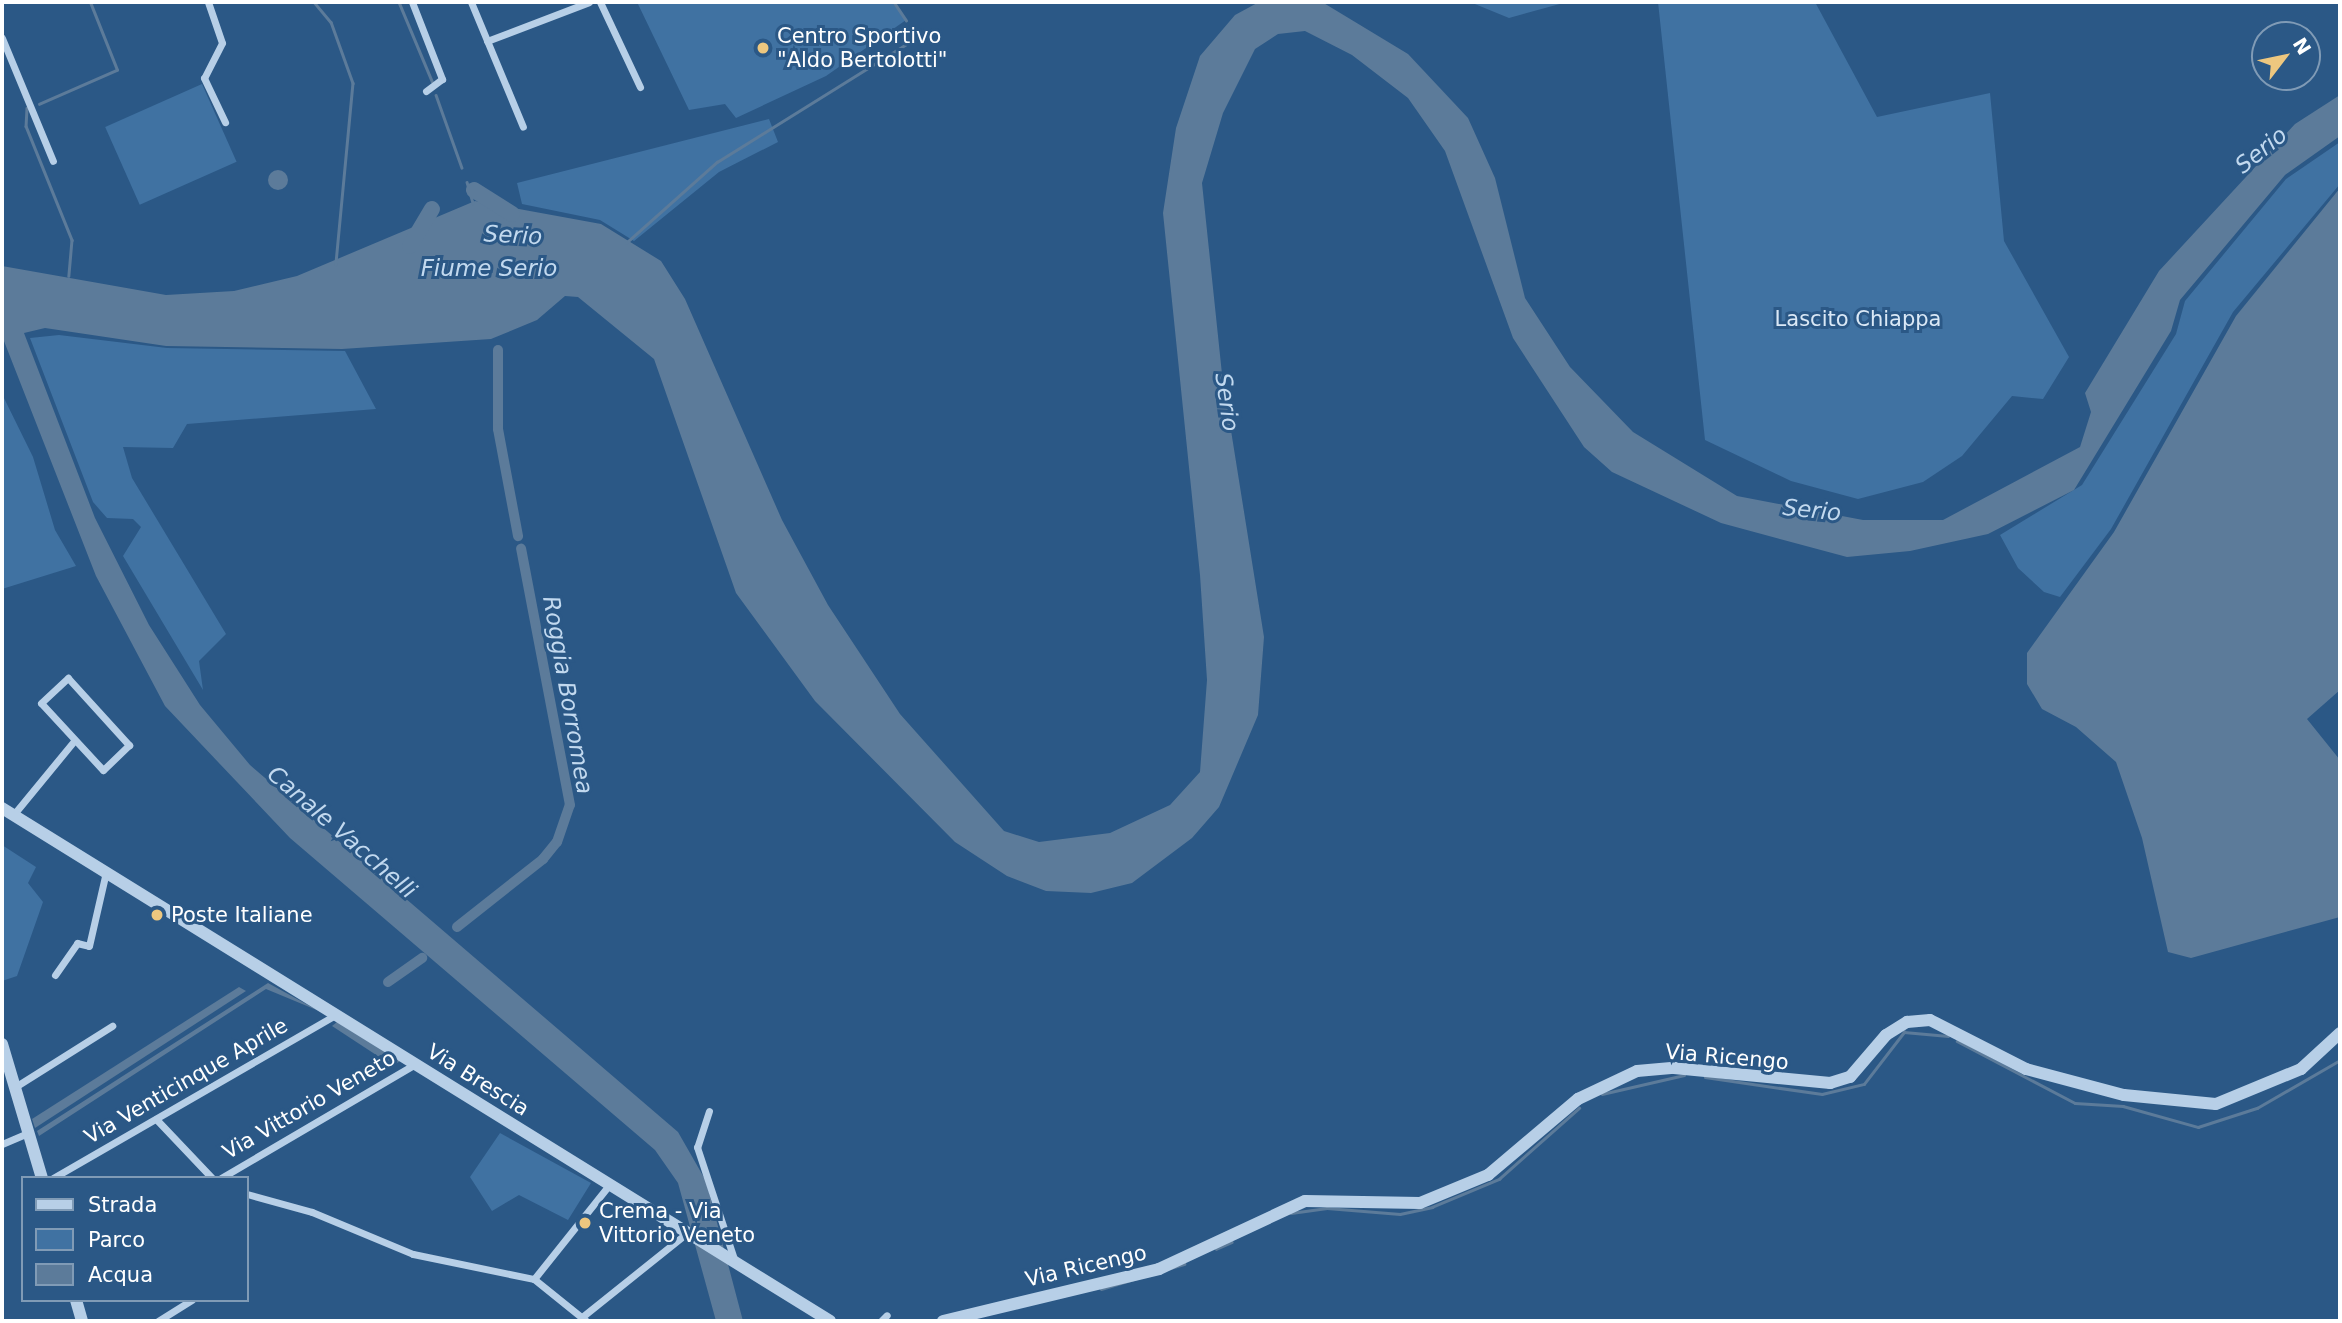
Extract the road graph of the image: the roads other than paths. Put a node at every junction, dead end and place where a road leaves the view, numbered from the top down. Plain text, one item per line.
1 (208, 2) edge
2 (412, 2) edge
3 (471, 2) edge
4 (589, 2) edge
5 (600, 2) edge
6 (2, 38) edge
7 (487, 41) junction
8 (640, 87) dead end
9 (426, 91) dead end
10 (225, 122) dead end
11 (523, 127) dead end
12 (53, 161) dead end
13 (74, 741) junction
14 (2, 808) edge
15 (14, 814) junction
16 (106, 871) junction
17 (55, 975) dead end
18 (337, 1014) junction
19 (112, 1026) dead end
20 (2340, 1033) edge
21 (2, 1044) edge
22 (415, 1063) junction
23 (14, 1088) junction
24 (709, 1111) dead end
25 (156, 1119) junction
26 (28, 1133) junction
27 (2, 1144) edge
28 (41, 1176) edge
29 (56, 1176) edge
30 (210, 1176) edge
31 (224, 1176) edge
32 (609, 1185) junction
33 (248, 1194) edge
34 (691, 1235) junction
35 (732, 1260) junction
36 (534, 1279) junction
37 (77, 1302) edge
38 (189, 1302) edge
39 (584, 1319) edge
40 (82, 1321) edge
41 (159, 1321) edge
42 (830, 1321) edge
43 (943, 1321) edge

1 - 10 street
2 - 9 street
3 - 7 street
4 - 7 street
5 - 8 street
6 - 12 street
7 - 11 street
13 - 13 street
13 - 15 street
14 - 15 street, Via Brescia
15 - 16 street, Via Brescia
16 - 17 street
16 - 18 street, Via Brescia
18 - 22 street, Via Brescia
18 - 25 street, Via Venticinque Aprile
19 - 23 street
20 - 43 street, Via Ricengo
21 - 23 street
22 - 31 street, Via Vittorio Veneto
22 - 32 street, Via Brescia
23 - 26 street
24 - 35 street
25 - 29 street, Via Venticinque Aprile
25 - 30 street, Via Vittorio Veneto
26 - 27 street
26 - 28 street
32 - 34 street, Via Brescia
32 - 36 street
33 - 36 street
34 - 35 street, Via Brescia
34 - 39 street
35 - 42 street, Via Brescia
36 - 39 street
37 - 40 street
38 - 41 street

